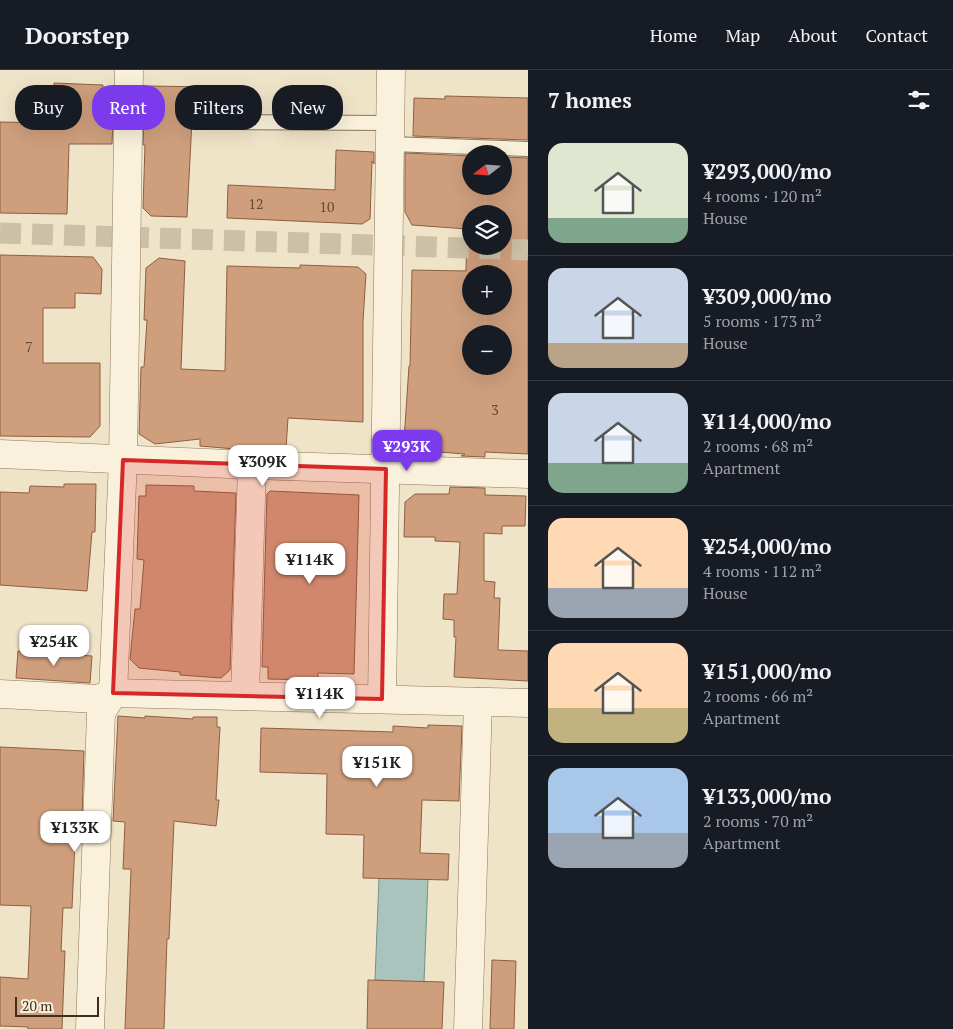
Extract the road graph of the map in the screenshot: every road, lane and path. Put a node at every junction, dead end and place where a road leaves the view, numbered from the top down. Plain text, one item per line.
1 (129, 70) edge
2 (391, 70) edge
3 (262, 124) edge
4 (390, 133) junction
5 (528, 149) edge
6 (0, 454) edge
7 (123, 460) junction
8 (252, 465) junction
9 (386, 469) junction
10 (528, 474) edge
11 (113, 693) junction
12 (0, 694) edge
13 (245, 696) junction
14 (382, 699) junction
15 (478, 702) junction
16 (528, 703) edge
17 (90, 1029) edge
18 (468, 1029) edge

1 - 7 street
2 - 4 street
3 - 4 lane
4 - 5 lane
4 - 9 street
6 - 7 street
7 - 8 street
7 - 11 street
8 - 9 street
8 - 13 street
9 - 10 street
9 - 14 street
11 - 12 street
11 - 13 street
11 - 17 street
13 - 14 street
14 - 15 street
15 - 16 street
15 - 18 street

